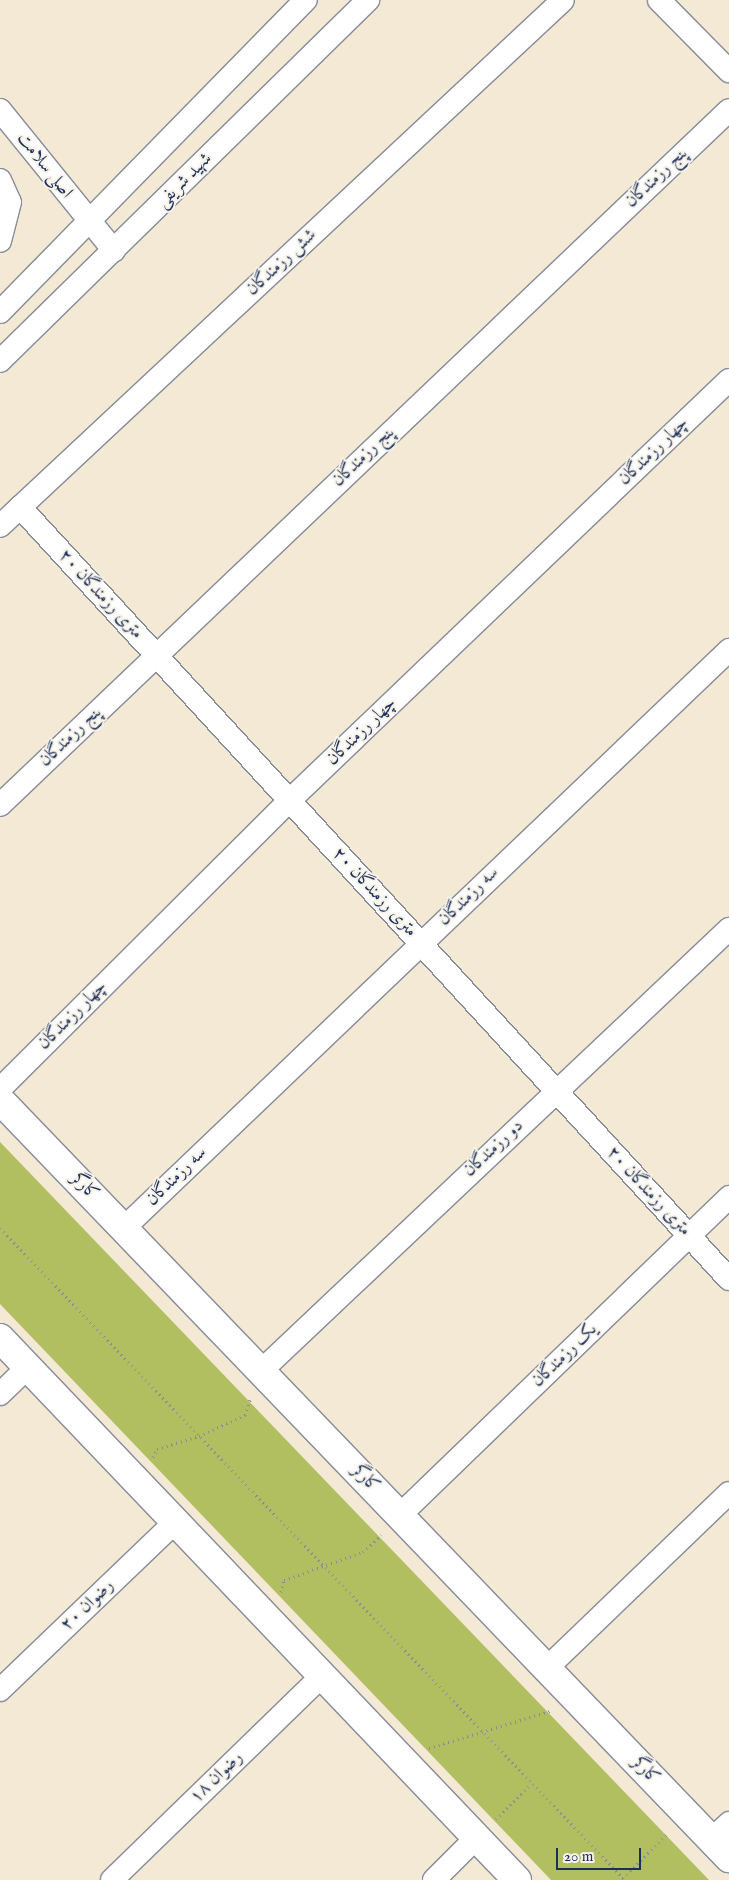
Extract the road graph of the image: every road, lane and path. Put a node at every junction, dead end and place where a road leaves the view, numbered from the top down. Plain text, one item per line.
1 (306, 0) edge
2 (368, 0) edge
3 (563, 0) edge
4 (660, 0) edge
5 (729, 72) edge
6 (0, 110) edge
7 (729, 110) edge
8 (0, 180) edge
9 (87, 222) junction
10 (0, 241) edge
11 (114, 251) junction
12 (0, 312) edge
13 (0, 361) edge
14 (729, 380) edge
15 (20, 507) junction
16 (0, 526) edge
17 (729, 650) edge
18 (155, 655) junction
19 (289, 801) junction
20 (0, 805) edge
21 (729, 929) edge
22 (421, 944) junction
23 (0, 1089) edge
24 (556, 1091) junction
25 (0, 1100) edge
26 (729, 1197) edge
27 (0, 1228) edge
28 (124, 1228) junction
29 (689, 1236) junction
30 (729, 1280) edge
31 (0, 1338) edge
32 (28, 1367) junction
33 (261, 1370) junction
34 (0, 1394) edge
35 (199, 1436) junction
36 (140, 1484) junction
37 (729, 1493) edge
38 (400, 1515) junction
39 (176, 1521) junction
40 (323, 1566) junction
41 (274, 1625) junction
42 (547, 1668) junction
43 (323, 1675) junction
44 (0, 1690) edge
45 (580, 1702) junction
46 (483, 1732) junction
47 (400, 1757) junction
48 (531, 1784) junction
49 (687, 1814) junction
50 (476, 1838) junction
51 (723, 1840) edge
52 (624, 1879) edge
53 (112, 1880) edge
54 (434, 1880) edge
55 (517, 1880) edge

1 - 9 street
2 - 11 street, شهید شریفی
3 - 15 street, شش رزمندگان
4 - 5 street
6 - 9 street, اصلی سلامت
7 - 18 street, پنج رزمندگان
8 - 10 street
9 - 11 street, اصلی سلامت
9 - 12 street
11 - 13 street, شهید شریفی
14 - 19 street, چهار رزمندگان
15 - 16 street, شش رزمندگان
15 - 18 street, ۲۰ متری رزمندگان
17 - 22 street, سه رزمندگان
18 - 19 street, ۲۰ متری رزمندگان
18 - 20 street, پنج رزمندگان
19 - 22 street, ۲۰ متری رزمندگان
19 - 23 street, چهار رزمندگان
21 - 24 street, دو رزمندگان
22 - 24 street, ۲۰ متری رزمندگان
22 - 28 street, سه رزمندگان
24 - 29 street, ۲۰ متری رزمندگان
24 - 33 street, دو رزمندگان
25 - 28 street, کارگر
26 - 29 street, یک رزمندگان
27 - 35 path
28 - 33 street, کارگر
29 - 30 street, ۲۰ متری رزمندگان
29 - 38 street, یک رزمندگان
31 - 32 street
32 - 34 street
32 - 36 street
33 - 35 path
33 - 38 street, کارگر
35 - 36 path
35 - 40 path
36 - 39 street
37 - 42 street
38 - 40 path
38 - 42 street, کارگر
39 - 41 street
39 - 44 street, رضوان ۲۰
40 - 41 path
40 - 46 path
41 - 43 street
42 - 45 street, کارگر
43 - 47 street
43 - 53 street, رضوان ۱۸
45 - 46 path
45 - 49 street, کارگر
46 - 47 path
46 - 48 path
47 - 50 street
48 - 50 path
48 - 52 path
49 - 51 street, کارگر
49 - 52 path
50 - 54 street
50 - 55 street

